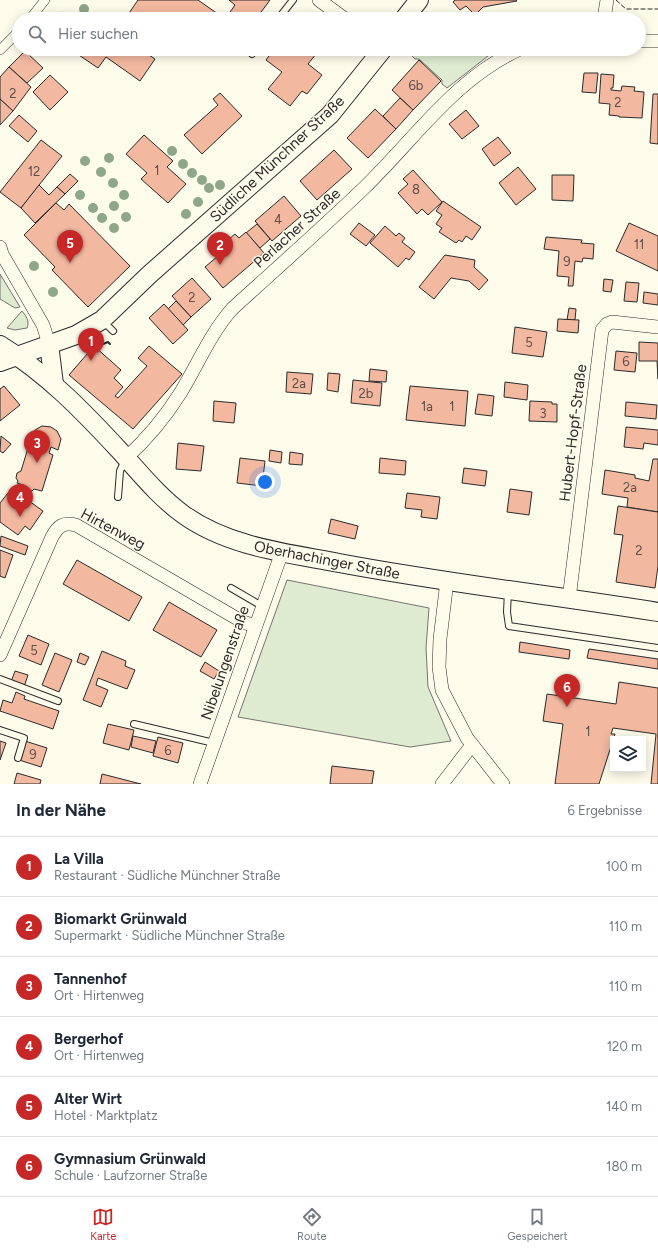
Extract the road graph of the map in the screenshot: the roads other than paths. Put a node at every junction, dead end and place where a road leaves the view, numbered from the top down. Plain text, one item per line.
1 (45, 0) edge
2 (293, 0) edge
3 (319, 0) edge
4 (419, 0) edge
5 (607, 0) edge
6 (36, 12) edge
7 (284, 12) edge
8 (335, 12) edge
9 (410, 12) edge
10 (605, 12) edge
11 (12, 37) edge
12 (646, 41) edge
13 (658, 42) edge
14 (0, 50) edge
15 (377, 56) edge
16 (504, 56) edge
17 (0, 247) edge
18 (658, 327) edge
19 (49, 344) junction
20 (0, 345) edge
21 (17, 355) junction
22 (0, 362) edge
23 (54, 384) junction
24 (126, 458) junction
25 (118, 497) dead end
26 (282, 552) junction
27 (447, 581) junction
28 (231, 588) dead end
29 (508, 590) junction
30 (569, 599) junction
31 (262, 606) junction
32 (658, 612) edge
33 (255, 626) junction
34 (658, 648) edge
35 (0, 655) edge
36 (0, 679) edge
37 (58, 701) dead end
38 (134, 724) dead end
39 (0, 730) edge
40 (214, 743) junction
41 (472, 745) junction
42 (18, 758) dead end
43 (200, 784) edge
44 (442, 784) edge
45 (503, 784) edge

1 - 6 street
2 - 7 lane
3 - 8 street
4 - 9 main road
5 - 10 street
11 - 14 street
12 - 13 street
15 - 19 main road, Südliche Münchner Straße
16 - 24 street, Perlacher Straße
17 - 19 street
18 - 30 street, Hubert-Hopf-Straße
19 - 21 main road, Südliche Münchner Straße
19 - 23 main road
20 - 21 main road, Oberhachinger Straße
21 - 22 main road, Südliche Münchner Straße
21 - 23 main road, Oberhachinger Straße
23 - 24 main road, Oberhachinger Straße
24 - 25 lane
24 - 26 main road, Oberhachinger Straße
26 - 27 main road, Oberhachinger Straße
26 - 31 street, Nibelungenstraße
27 - 29 main road, Oberhachinger Straße
27 - 41 street
28 - 31 lane
29 - 30 main road, Oberhachinger Straße
29 - 34 lane
30 - 32 main road, Oberhachinger Straße
31 - 33 street, Nibelungenstraße
33 - 35 street, Hirtenweg
33 - 40 street, Nibelungenstraße
36 - 37 lane
38 - 40 lane
39 - 42 lane
40 - 43 street, Nibelungenstraße
41 - 44 street
41 - 45 street

